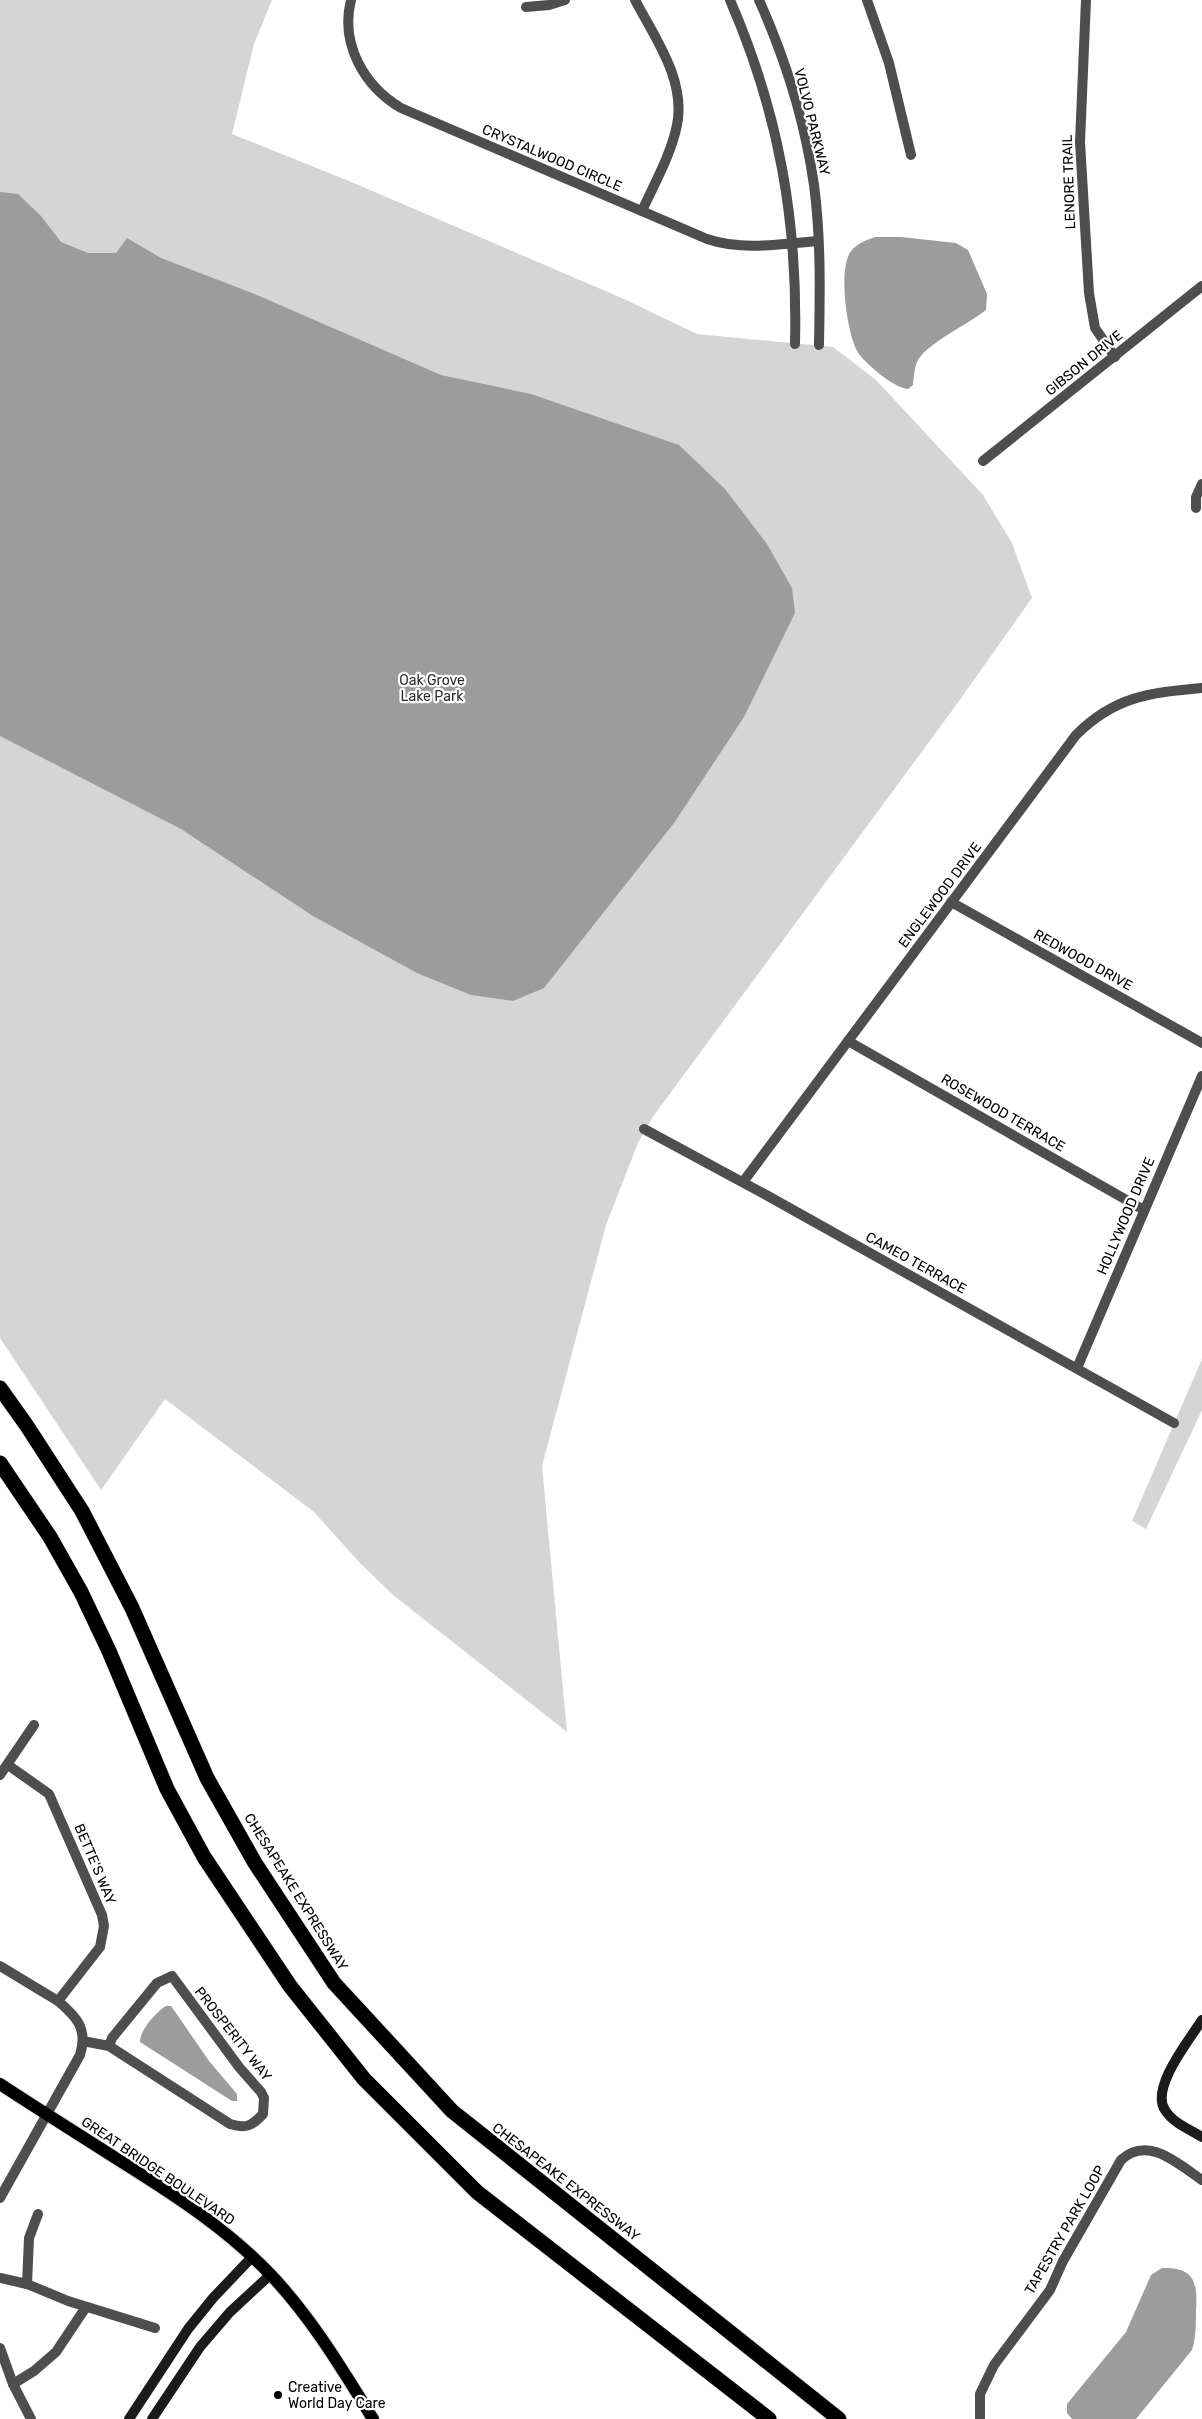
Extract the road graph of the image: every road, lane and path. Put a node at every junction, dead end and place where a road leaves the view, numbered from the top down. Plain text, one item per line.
1 (351, 0) edge
2 (565, 0) edge
3 (635, 0) edge
4 (730, 0) edge
5 (758, 0) edge
6 (867, 0) edge
7 (1086, 0) edge
8 (526, 7) dead end
9 (911, 155) dead end
10 (642, 211) junction
11 (818, 241) junction
12 (794, 243) junction
13 (1202, 286) edge
14 (795, 344) dead end
15 (819, 345) dead end
16 (1115, 357) junction
17 (983, 462) dead end
18 (1202, 484) edge
19 (1196, 508) dead end
20 (1202, 688) edge
21 (951, 902) junction
22 (848, 1041) junction
23 (1202, 1043) edge
24 (1202, 1076) edge
25 (644, 1129) dead end
26 (743, 1182) junction
27 (1144, 1210) junction
28 (1077, 1368) junction
29 (0, 1388) edge
30 (1174, 1423) dead end
31 (0, 1463) edge
32 (34, 1725) dead end
33 (8, 1765) junction
34 (0, 1775) edge
35 (0, 1966) edge
36 (58, 2001) junction
37 (1202, 2020) edge
38 (83, 2041) junction
39 (109, 2046) junction
40 (0, 2084) edge
41 (46, 2114) junction
42 (1202, 2138) edge
43 (1202, 2180) edge
44 (0, 2198) edge
45 (38, 2214) dead end
46 (252, 2257) junction
47 (270, 2275) junction
48 (0, 2278) edge
49 (27, 2284) junction
50 (86, 2306) junction
51 (155, 2328) dead end
52 (0, 2348) edge
53 (13, 2384) junction
54 (31, 2419) edge
55 (129, 2419) edge
56 (152, 2419) edge
57 (373, 2419) edge
58 (769, 2419) edge
59 (839, 2419) edge
60 (980, 2419) edge

1 - 10 street, CRYSTALWOOD CIRCLE
2 - 8 street
3 - 10 street
4 - 12 street
5 - 11 street, VOLVO PARKWAY
6 - 9 street
7 - 16 street, LENORE TRAIL
10 - 12 street, CRYSTALWOOD CIRCLE
11 - 12 street, CRYSTALWOOD CIRCLE
11 - 15 street, VOLVO PARKWAY
12 - 14 street
13 - 16 street, GIBSON DRIVE
16 - 17 street, GIBSON DRIVE
18 - 19 street
20 - 21 street, ENGLEWOOD DRIVE
21 - 22 street, ENGLEWOOD DRIVE
21 - 23 street, REDWOOD DRIVE
22 - 26 street, ENGLEWOOD DRIVE
22 - 27 street, ROSEWOOD TERRACE
24 - 27 street, HOLLYWOOD DRIVE
25 - 26 street, CAMEO TERRACE
26 - 28 street, CAMEO TERRACE
27 - 28 street, HOLLYWOOD DRIVE
28 - 30 street, CAMEO TERRACE
29 - 59 highway, CHESAPEAKE EXPRESSWAY
31 - 58 highway
32 - 33 street
33 - 34 street
33 - 36 street, BETTE'S WAY
35 - 36 street
36 - 38 street
37 - 42 street
38 - 39 street, PROSPERITY WAY
38 - 41 street
39 - 39 street, PROSPERITY WAY
40 - 41 main road, GREAT BRIDGE BOULEVARD
41 - 44 street
41 - 46 main road, GREAT BRIDGE BOULEVARD
43 - 60 street, TAPESTRY PARK LOOP
45 - 49 street
46 - 47 main road, GREAT BRIDGE BOULEVARD
46 - 55 street
47 - 56 street
47 - 57 main road, GREAT BRIDGE BOULEVARD
48 - 49 street
49 - 50 street
50 - 51 street
50 - 53 street
52 - 53 street
53 - 54 street

